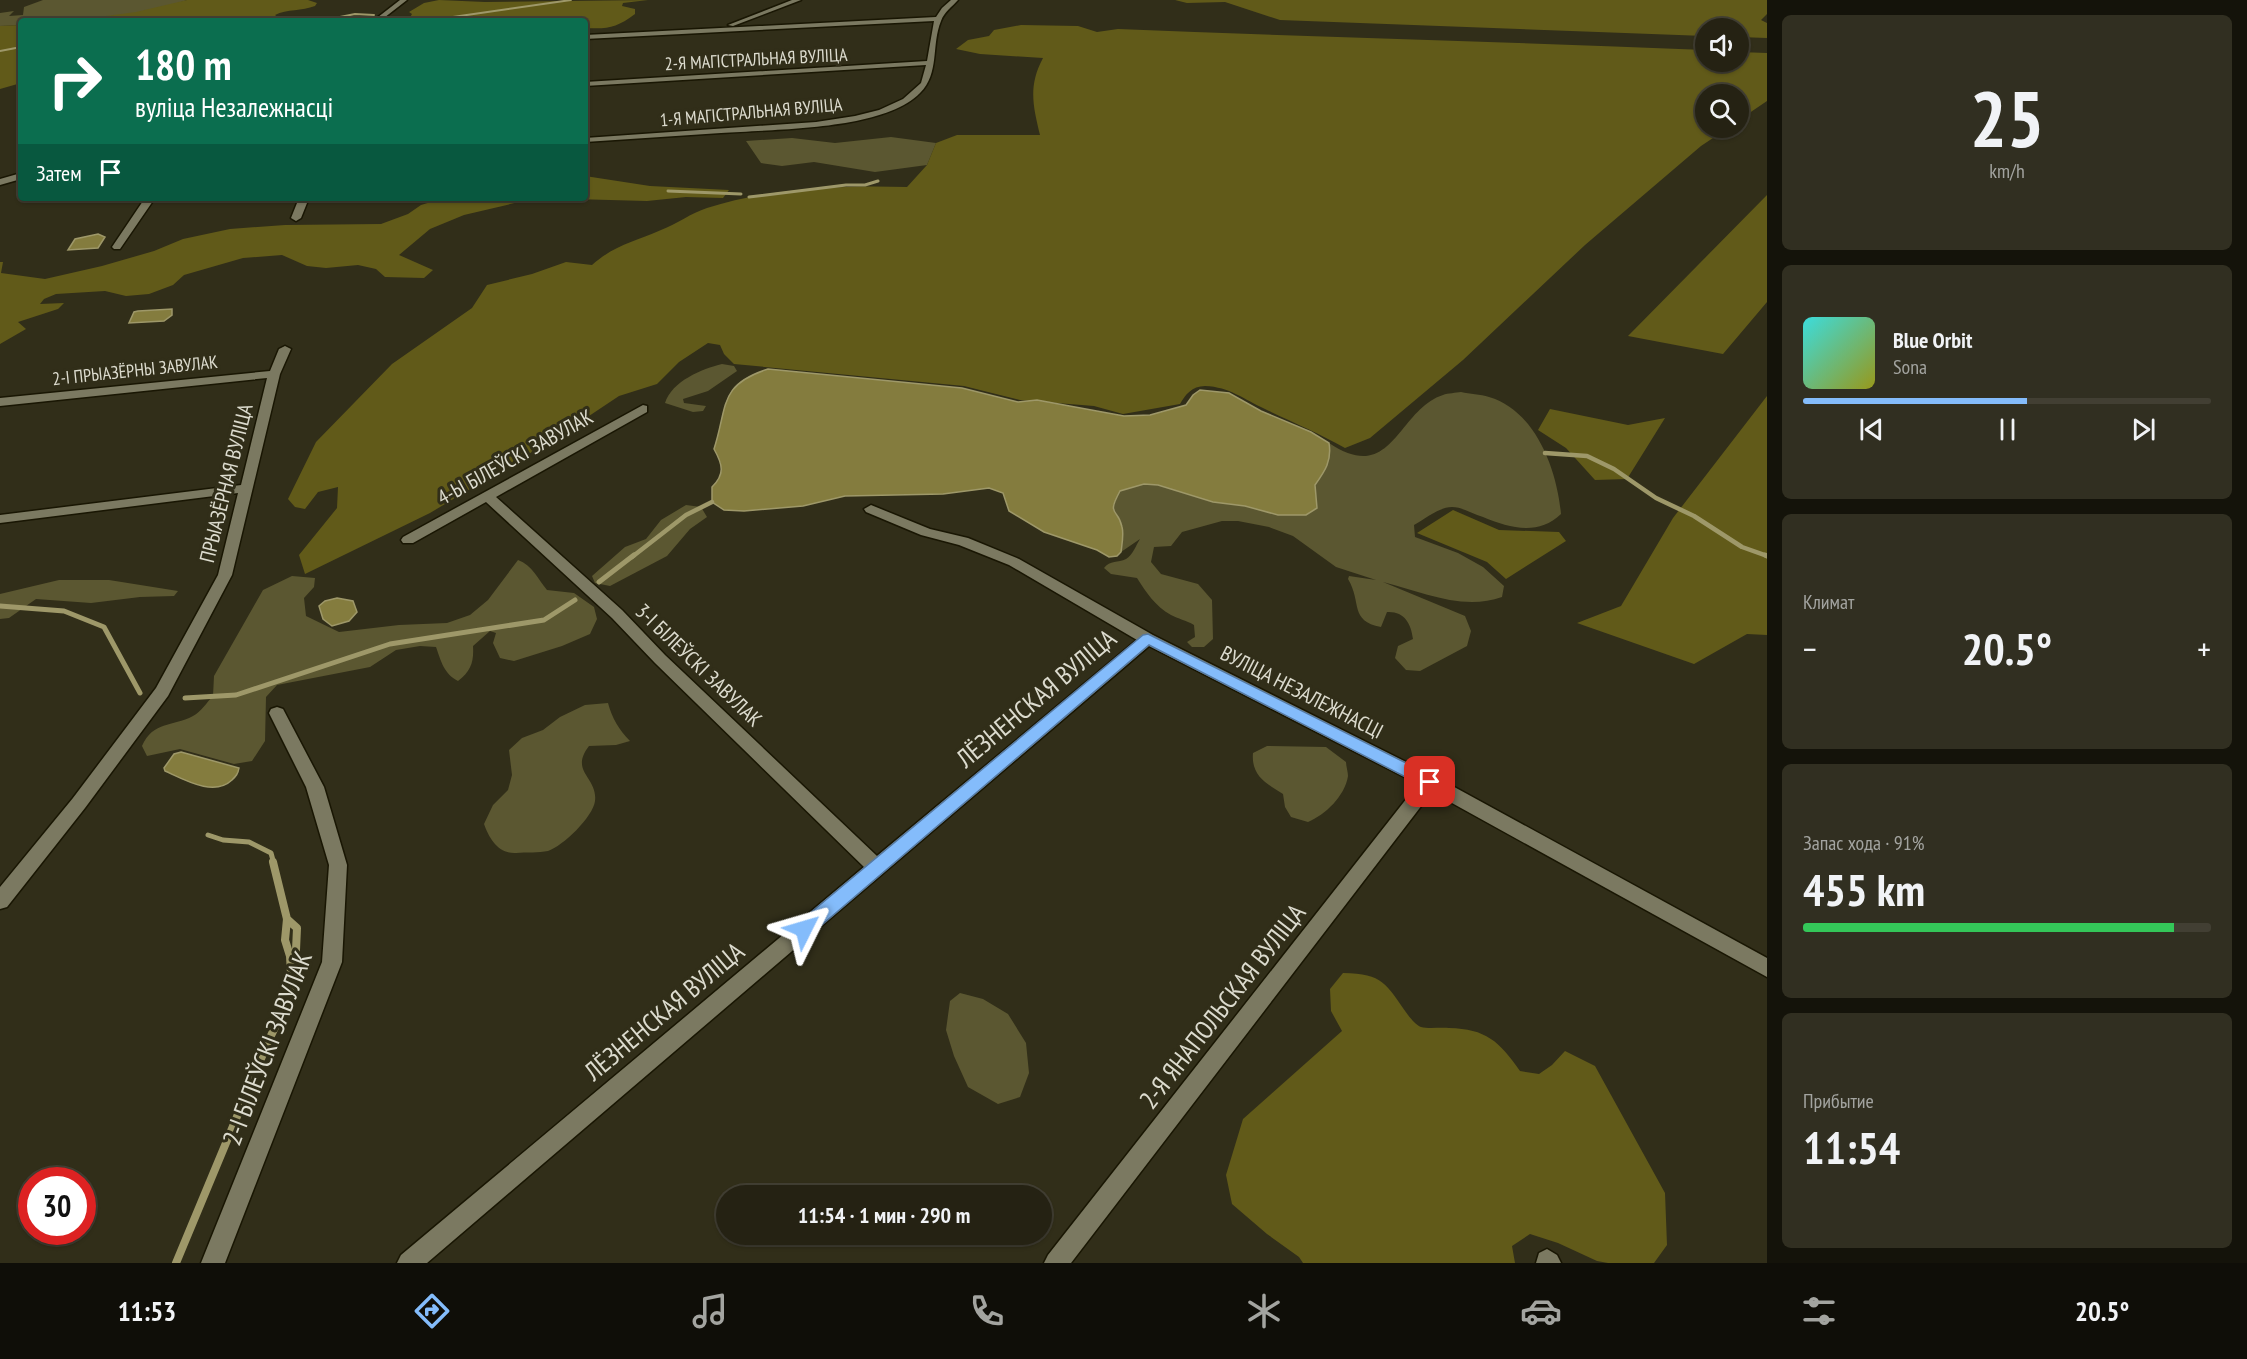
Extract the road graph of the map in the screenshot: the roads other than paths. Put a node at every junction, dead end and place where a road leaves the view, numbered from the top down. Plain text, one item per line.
1 (404, 0) edge
2 (798, 0) edge
3 (955, 0) edge
4 (380, 18) edge
5 (937, 19) junction
6 (720, 30) junction
7 (588, 37) edge
8 (929, 63) junction
9 (588, 84) edge
10 (588, 140) edge
11 (18, 177) edge
12 (0, 182) edge
13 (148, 201) edge
14 (303, 201) edge
15 (296, 218) dead end
16 (117, 247) dead end
17 (285, 349) dead end
18 (274, 374) junction
19 (0, 402) edge
20 (643, 409) dead end
21 (246, 488) junction
22 (487, 496) junction
23 (871, 509) dead end
24 (0, 519) edge
25 (408, 540) dead end
26 (1148, 639) junction
27 (277, 712) dead end
28 (1430, 782) junction
29 (877, 868) junction
30 (0, 901) edge
31 (1767, 968) edge
32 (213, 1263) edge
33 (409, 1263) edge
34 (1056, 1263) edge

1 - 4 street
2 - 6 street
3 - 5 street
5 - 6 street
5 - 8 street, 1-Я МАГІСТРАЛЬНАЯ ВУЛІЦА
6 - 7 street
8 - 9 street, 2-Я МАГІСТРАЛЬНАЯ ВУЛІЦА
8 - 10 street, 1-Я МАГІСТРАЛЬНАЯ ВУЛІЦА
11 - 12 street
13 - 16 street
14 - 15 street
17 - 18 street, ПРЫАЗЁРНАЯ ВУЛІЦА
18 - 19 street, 2-І ПРЫАЗЁРНЫ ЗАВУЛАК
18 - 21 street, ПРЫАЗЁРНАЯ ВУЛІЦА
20 - 22 street, 4-Ы БІЛЕЎСКІ ЗАВУЛАК
21 - 24 street
21 - 30 street, ПРЫАЗЁРНАЯ ВУЛІЦА
22 - 25 street, 4-Ы БІЛЕЎСКІ ЗАВУЛАК
22 - 29 street, 3-І БІЛЕЎСКІ ЗАВУЛАК
23 - 26 street, ВУЛІЦА НЕЗАЛЕЖНАСЦІ
26 - 28 street, ВУЛІЦА НЕЗАЛЕЖНАСЦІ
26 - 29 street, ЛЁЗНЕНСКАЯ ВУЛІЦА
27 - 32 street, 2-І БІЛЕЎСКІ ЗАВУЛАК
28 - 31 street, ВУЛІЦА НЕЗАЛЕЖНАСЦІ
28 - 34 street, 2-Я ЯНАПОЛЬСКАЯ ВУЛІЦА
29 - 33 street, ЛЁЗНЕНСКАЯ ВУЛІЦА

